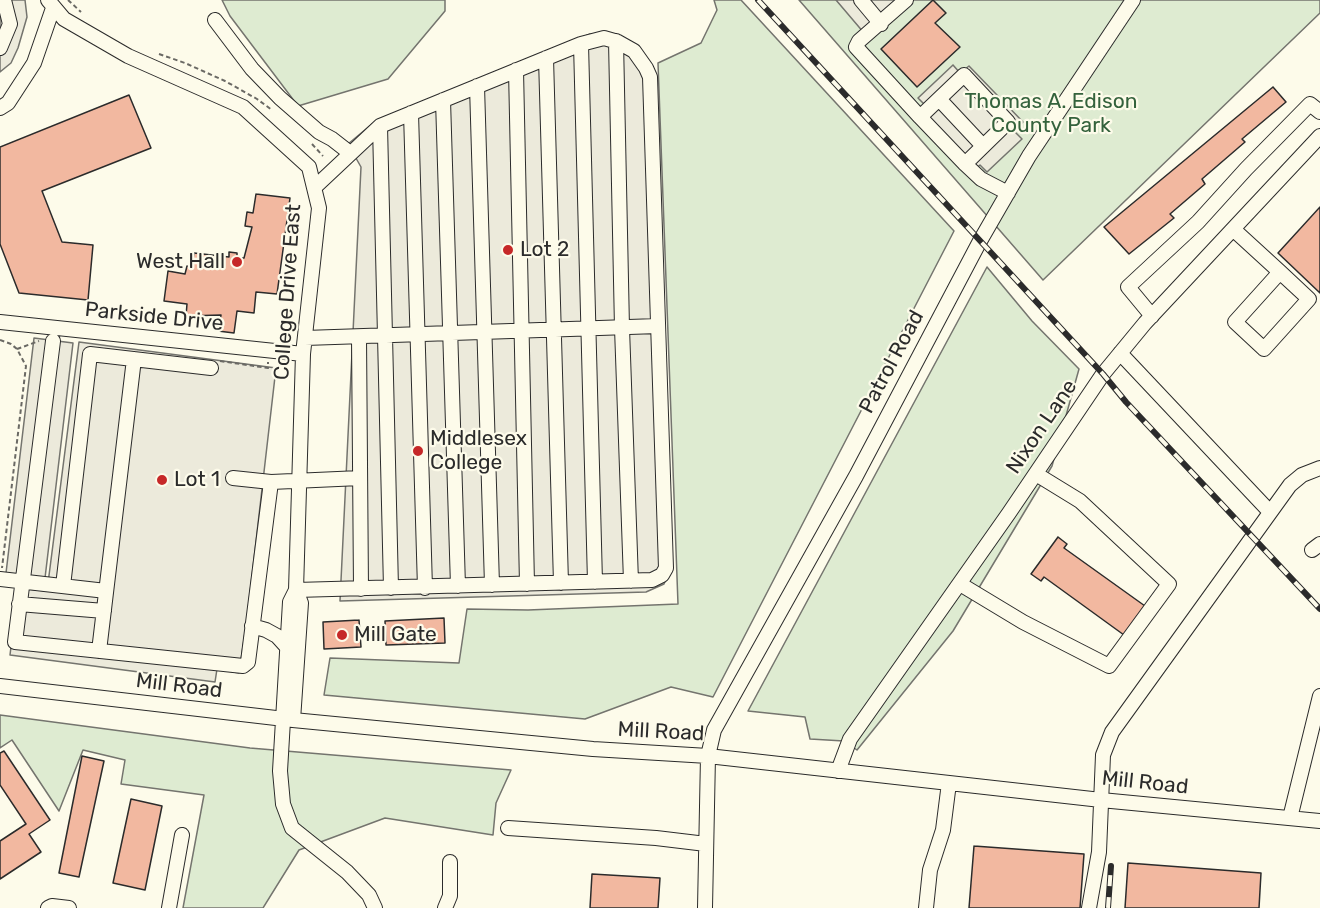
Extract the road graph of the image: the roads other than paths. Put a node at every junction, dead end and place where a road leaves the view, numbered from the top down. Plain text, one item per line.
1 (4, 0) edge
2 (861, 0) edge
3 (906, 0) edge
4 (1133, 0) edge
5 (51, 4) edge
6 (4, 16) edge
7 (216, 20) dead end
8 (881, 24) junction
9 (616, 41) junction
10 (581, 44) junction
11 (0, 48) edge
12 (546, 58) junction
13 (516, 70) junction
14 (477, 86) junction
15 (939, 99) junction
16 (443, 100) junction
17 (0, 108) edge
18 (1320, 112) edge
19 (411, 113) junction
20 (920, 117) junction
21 (381, 126) junction
22 (1320, 136) edge
23 (984, 146) junction
24 (350, 153) junction
25 (966, 164) junction
26 (315, 187) junction
27 (1008, 193) junction
28 (1233, 229) junction
29 (1280, 272) junction
30 (1152, 316) junction
31 (0, 322) edge
32 (658, 326) junction
33 (622, 328) junction
34 (587, 329) junction
35 (554, 330) junction
36 (485, 332) junction
37 (521, 332) junction
38 (450, 334) junction
39 (416, 335) junction
40 (359, 336) junction
41 (385, 336) junction
42 (305, 338) junction
43 (53, 341) road end
44 (1120, 353) junction
45 (303, 354) junction
46 (134, 359) junction
47 (211, 368) dead end
48 (1320, 468) edge
49 (1036, 474) junction
50 (233, 477) dead end
51 (360, 477) junction
52 (299, 480) junction
53 (271, 482) junction
54 (1270, 512) junction
55 (1, 575) edge
56 (23, 581) junction
57 (631, 581) junction
58 (595, 582) junction
59 (561, 583) junction
60 (527, 584) junction
61 (960, 584) junction
62 (492, 585) junction
63 (63, 586) junction
64 (458, 586) junction
65 (391, 588) junction
66 (425, 588) junction
67 (361, 589) junction
68 (296, 590) junction
69 (106, 591) junction
70 (19, 604) junction
71 (104, 612) junction
72 (294, 621) junction
73 (252, 626) junction
74 (287, 647) junction
75 (99, 651) junction
76 (0, 686) edge
77 (1320, 696) edge
78 (287, 719) junction
79 (708, 756) junction
80 (838, 771) junction
81 (949, 783) junction
82 (1101, 800) junction
83 (1290, 818) junction
84 (1320, 821) edge
85 (508, 828) dead end
86 (182, 836) dead end
87 (706, 844) junction
88 (450, 862) dead end
89 (48, 908) edge
90 (69, 908) edge
91 (169, 908) edge
92 (375, 908) edge
93 (445, 908) edge
94 (705, 908) edge
95 (926, 908) edge
96 (1089, 908) edge

1 - 6 street
2 - 8 street
3 - 8 street
4 - 27 street, Patrol Road
5 - 17 street
5 - 26 street, College Drive East
6 - 11 street
7 - 24 street
8 - 20 street
9 - 10 street
9 - 32 street
9 - 33 street
10 - 12 street
10 - 34 street
12 - 13 street
12 - 35 street
13 - 14 street
13 - 37 street
14 - 16 street
14 - 36 street
15 - 20 street
15 - 23 street
15 - 23 street
16 - 19 street
16 - 38 street
18 - 30 street
19 - 21 street
19 - 39 street
20 - 25 street
21 - 24 street
21 - 41 street
22 - 28 street, Nixon Lane
23 - 25 street
24 - 26 street
25 - 27 street
26 - 42 street, College Drive East
27 - 79 street, Patrol Road
28 - 29 street
28 - 30 street, Nixon Lane
29 - 29 street
30 - 44 street, Nixon Lane
31 - 45 street, Parkside Drive
32 - 33 street
32 - 57 street
33 - 34 street
33 - 57 street
34 - 35 street
34 - 58 street
35 - 37 street
35 - 59 street
36 - 37 street
36 - 38 street
36 - 62 street
37 - 60 street
38 - 39 street
38 - 64 street
39 - 41 street
39 - 66 street
40 - 41 street
40 - 42 street
40 - 51 street
41 - 65 street
42 - 45 street, College Drive East
43 - 56 street
44 - 49 street, Nixon Lane
44 - 54 street
45 - 52 street, College Drive East
46 - 47 street
46 - 63 street
46 - 69 street
48 - 54 street
49 - 61 street, Nixon Lane
49 - 61 street
50 - 53 street
51 - 52 street
51 - 67 street
52 - 53 street
52 - 68 street, College Drive East
53 - 73 street
54 - 82 street
55 - 56 street
56 - 63 street
56 - 70 street
57 - 58 street
58 - 59 street
59 - 60 street
60 - 62 street
61 - 80 street, Nixon Lane
62 - 64 street
63 - 69 street
64 - 66 street
65 - 66 street
65 - 67 street
67 - 68 street
68 - 72 street, College Drive East
69 - 71 street
70 - 71 street
70 - 75 street
71 - 75 street
72 - 74 street, College Drive East
72 - 78 street, College Drive East
73 - 74 street
73 - 75 street
74 - 78 street, College Drive East
76 - 78 street, Mill Road
77 - 83 street
78 - 79 street, Mill Road
78 - 92 street
79 - 80 street, Mill Road
79 - 87 street, Patrol Road
80 - 81 street, Mill Road
81 - 82 street, Mill Road
81 - 95 street
82 - 83 street, Mill Road
82 - 96 street
83 - 84 street, Mill Road
85 - 87 street
86 - 91 street
87 - 94 street, Patrol Road
88 - 93 street
89 - 90 street

